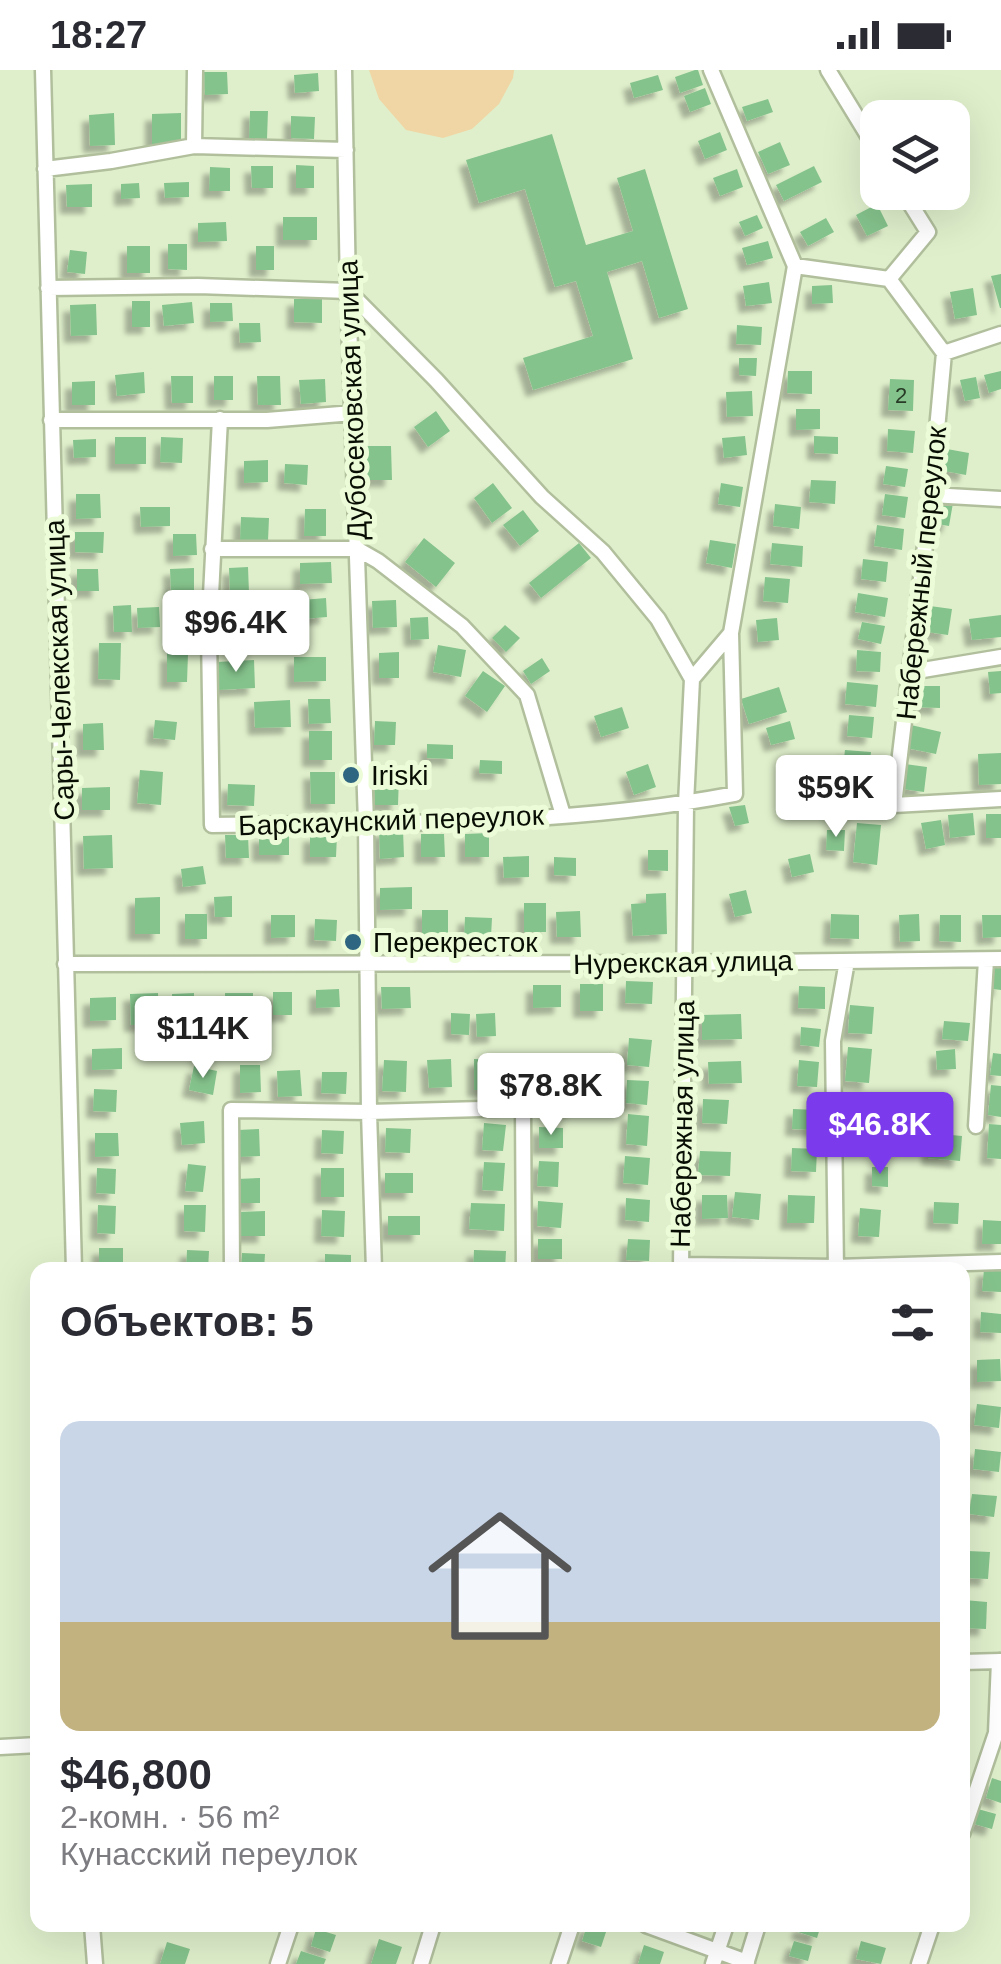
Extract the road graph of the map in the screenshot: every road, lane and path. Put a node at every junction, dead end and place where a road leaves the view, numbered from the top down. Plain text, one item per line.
1 (43, 70) edge
2 (196, 70) edge
3 (344, 70) edge
4 (711, 70) edge
5 (828, 70) edge
6 (860, 122) edge
7 (194, 146) junction
8 (346, 150) junction
9 (46, 169) junction
10 (914, 210) edge
11 (795, 266) junction
12 (888, 279) junction
13 (48, 288) junction
14 (348, 291) junction
15 (1001, 334) edge
16 (944, 352) junction
17 (352, 413) junction
18 (52, 420) junction
19 (220, 420) junction
20 (931, 495) junction
21 (1001, 499) edge
22 (212, 549) junction
23 (357, 550) junction
24 (731, 633) junction
25 (1001, 658) edge
26 (910, 672) junction
27 (692, 679) junction
28 (1001, 799) edge
29 (686, 804) junction
30 (563, 815) junction
31 (366, 823) junction
32 (993, 959) edge
33 (847, 960) junction
34 (684, 963) junction
35 (65, 964) junction
36 (368, 964) junction
37 (369, 1112) junction
38 (976, 1126) dead end
39 (74, 1262) edge
40 (232, 1262) edge
41 (374, 1262) edge
42 (524, 1262) edge
43 (681, 1262) edge
44 (836, 1262) edge
45 (1001, 1262) edge
46 (970, 1266) edge
47 (1000, 1661) edge
48 (970, 1662) edge
49 (30, 1745) edge
50 (0, 1747) edge
51 (970, 1810) edge
52 (92, 1932) edge
53 (288, 1932) edge
54 (432, 1932) edge
55 (570, 1932) edge
56 (661, 1932) edge
57 (724, 1932) edge
58 (756, 1932) edge
59 (930, 1932) edge
60 (716, 1958) edge
61 (747, 1963) edge
62 (94, 1964) edge
63 (278, 1964) edge
64 (421, 1964) edge
65 (559, 1964) edge
66 (919, 1964) edge

1 - 9 street, Сары-Челекская улица
2 - 7 street
3 - 8 street, Дубосековская улица
4 - 11 street
5 - 6 street
7 - 8 street
7 - 9 street
8 - 14 street, Дубосековская улица
9 - 13 street, Сары-Челекская улица
10 - 12 street
11 - 12 street
11 - 24 street
12 - 16 street
13 - 14 street
13 - 18 street, Сары-Челекская улица
14 - 17 street, Дубосековская улица
14 - 27 street
15 - 16 street
16 - 20 street, Набережный переулок
17 - 19 street
17 - 23 street, Дубосековская улица
18 - 19 street
18 - 35 street, Сары-Челекская улица
19 - 22 street, Барскаунский переулок
20 - 21 street
20 - 26 street, Набережный переулок
22 - 23 street
22 - 31 street, Барскаунский переулок
23 - 30 street
23 - 31 street, Дубосековская улица
24 - 27 street
24 - 29 street, Барскаунский переулок
25 - 26 street
26 - 28 street, Набережный переулок
27 - 29 street, Набережная улица
29 - 30 street, Барскаунский переулок
29 - 34 street, Набережная улица
30 - 31 street, Барскаунский переулок
31 - 36 street, Дубосековская улица
32 - 33 street, Нурекская улица
32 - 38 street
33 - 34 street, Нурекская улица
33 - 44 street
34 - 36 street, Нурекская улица
34 - 43 street, Набережная улица
35 - 36 street, Нурекская улица
35 - 39 street, Сары-Челекская улица
36 - 37 street, Дубосековская улица
37 - 40 street
37 - 41 street, Дубосековская улица
37 - 42 street
45 - 46 street
47 - 48 street
47 - 51 street
49 - 50 street
52 - 62 street
53 - 63 street
54 - 64 street
55 - 65 street
56 - 60 street
57 - 60 street
58 - 61 street
59 - 66 street
60 - 61 street

